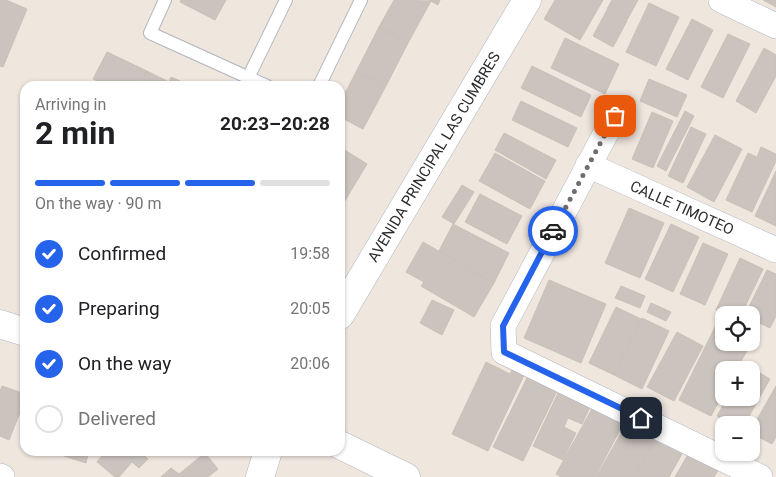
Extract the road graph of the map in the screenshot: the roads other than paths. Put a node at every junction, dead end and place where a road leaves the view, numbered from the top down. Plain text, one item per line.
1 (165, 0) edge
2 (286, 0) edge
3 (361, 0) edge
4 (527, 0) edge
5 (721, 0) edge
6 (776, 26) edge
7 (248, 78) junction
8 (255, 81) edge
9 (321, 81) edge
10 (615, 116) dead end
11 (588, 165) junction
12 (776, 250) edge
13 (345, 306) edge
14 (0, 324) edge
15 (20, 330) edge
16 (345, 447) edge
17 (266, 456) edge
18 (260, 477) edge
19 (406, 477) edge
20 (760, 477) edge

1 - 7 lane
2 - 7 lane
3 - 9 lane
4 - 13 street, AVENIDA PRINCIPAL LAS CUMBRES
5 - 6 street
7 - 8 lane
10 - 11 street
11 - 12 street, CALLE TIMOTEO
11 - 20 street
14 - 15 street
16 - 19 street
17 - 18 street

